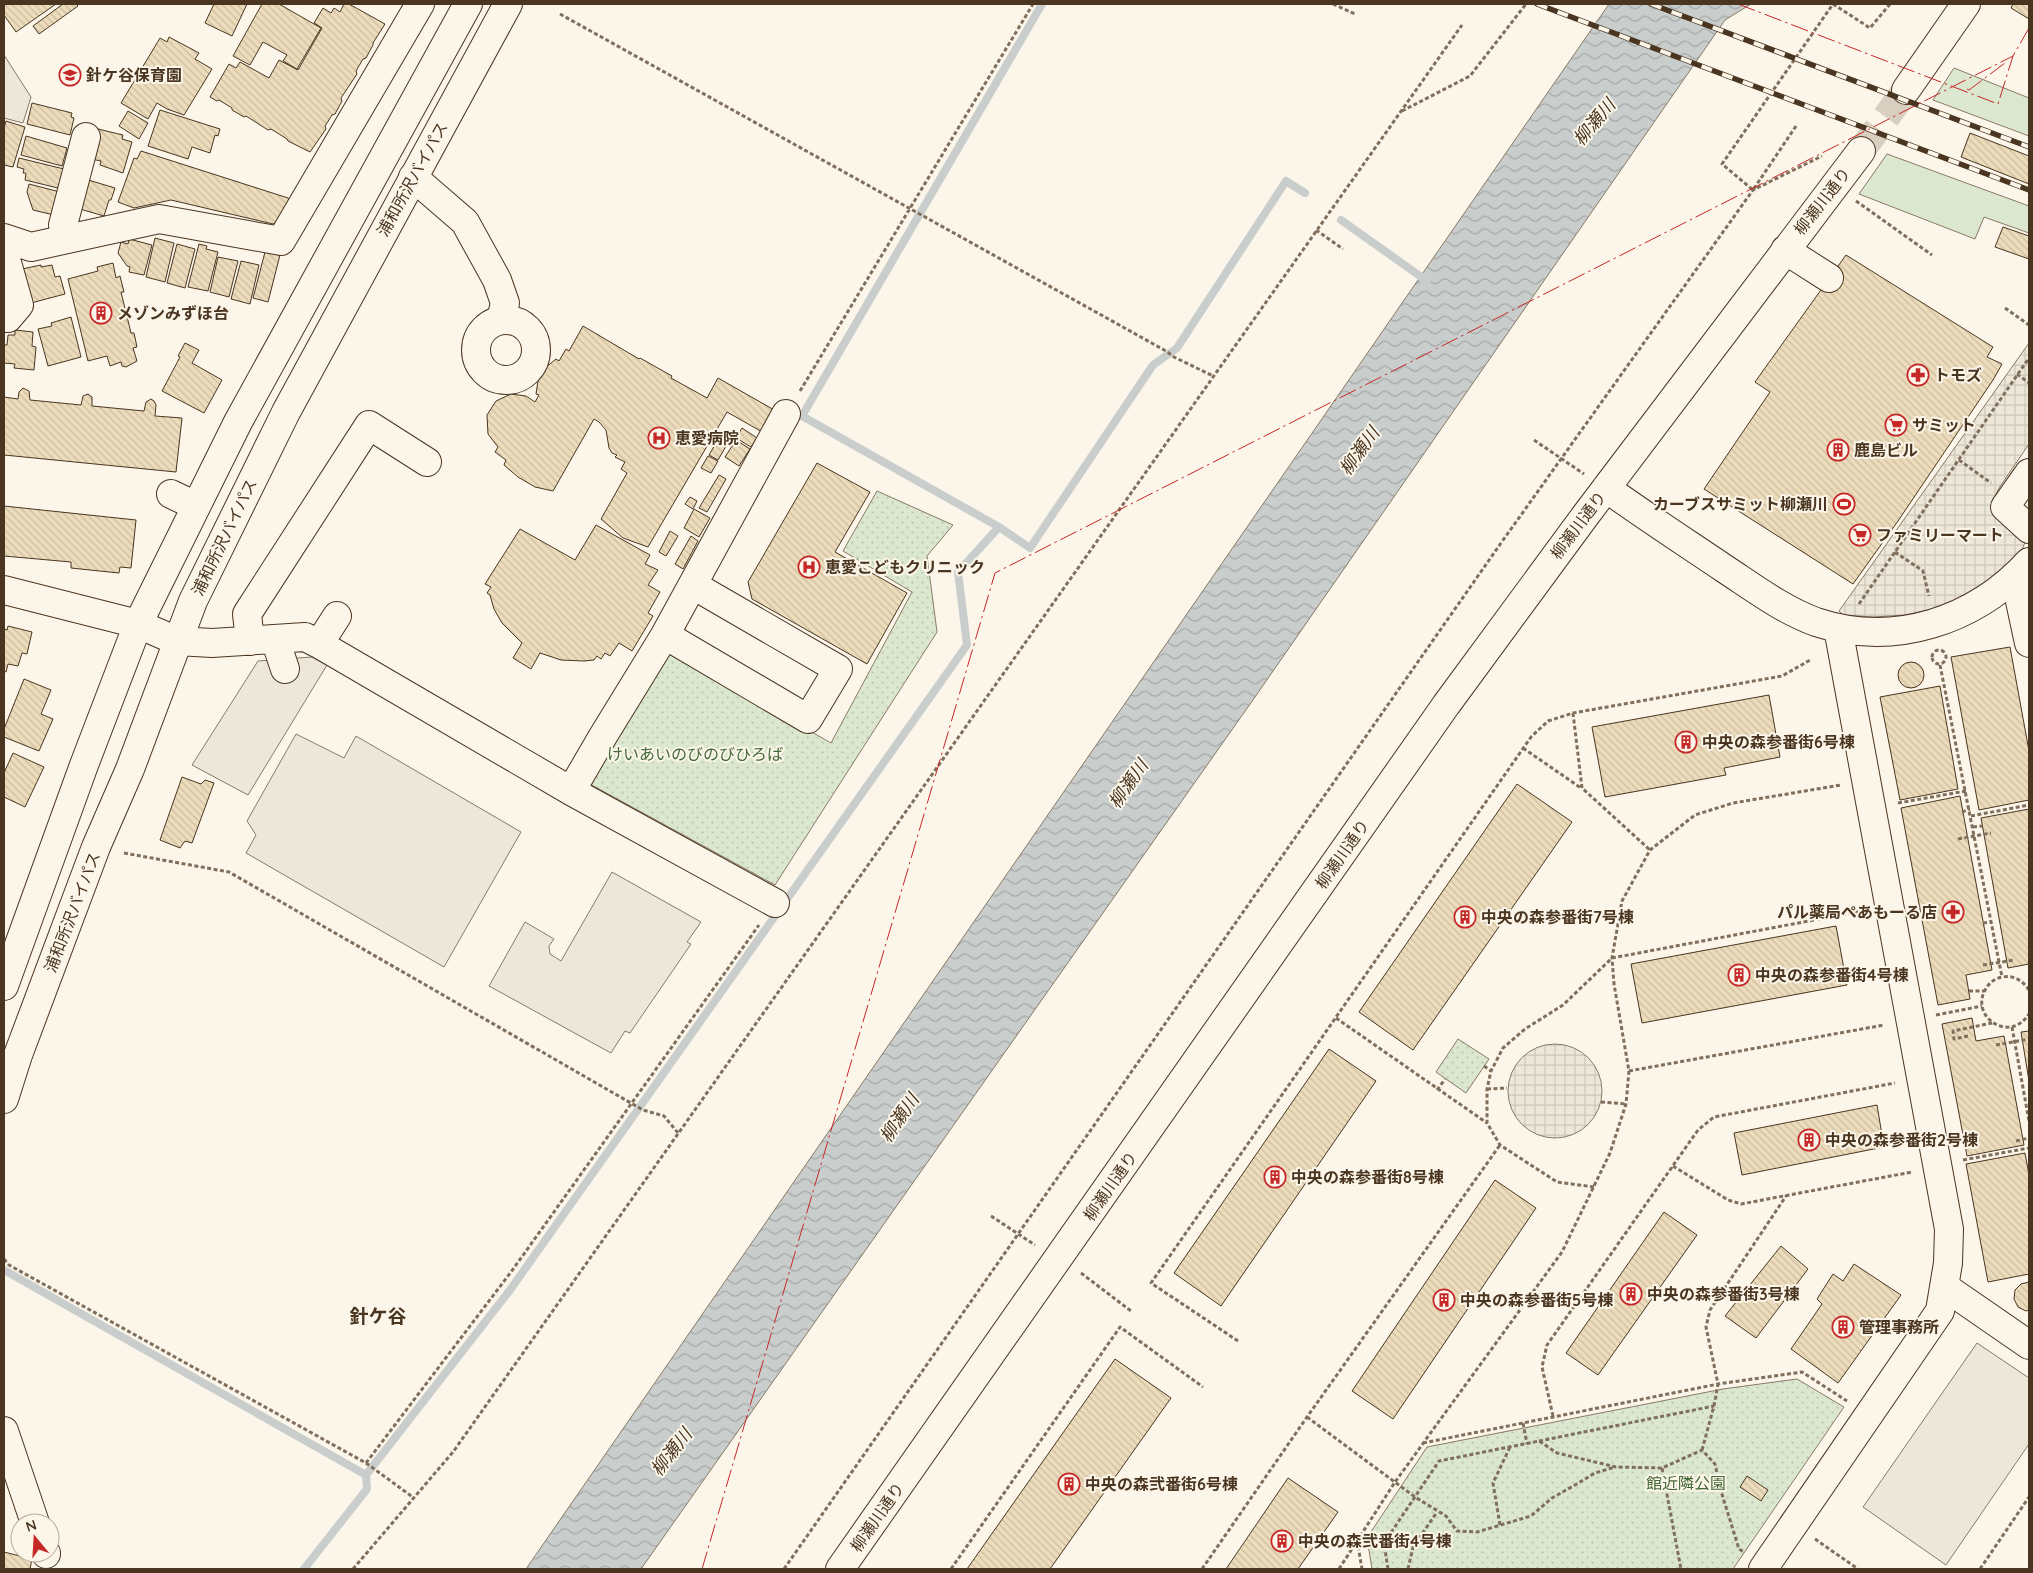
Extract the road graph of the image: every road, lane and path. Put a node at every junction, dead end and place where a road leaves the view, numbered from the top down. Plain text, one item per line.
1 (420, 4) edge
2 (468, 4) edge
3 (508, 4) edge
4 (1033, 4) edge
5 (1333, 4) edge
6 (1526, 4) edge
7 (1833, 4) edge
8 (1890, 4) edge
9 (1966, 4) edge
10 (560, 14) dead end
11 (1355, 14) dead end
12 (1462, 25) dead end
13 (1906, 90) tunnel mouth
14 (1401, 111) junction
15 (1796, 126) dead end
16 (86, 137) dead end
17 (1861, 151) tunnel mouth
18 (1825, 154) dead end
19 (413, 176) junction
20 (1753, 190) junction
21 (1851, 198) dead end
22 (909, 210) junction
23 (1316, 230) junction
24 (4, 238) edge
25 (67, 239) junction
26 (1343, 248) dead end
27 (1785, 250) junction
28 (4, 252) edge
29 (1932, 255) dead end
30 (1829, 278) dead end
31 (2006, 308) dead end
32 (4, 318) edge
33 (501, 320) dead end
34 (2029, 325) edge
35 (2029, 358) edge
36 (2017, 374) junction
37 (1213, 376) junction
38 (2029, 383) edge
39 (786, 414) joint
40 (1534, 440) dead end
41 (1561, 458) junction
42 (429, 459) dead end
43 (1959, 460) junction
44 (2029, 474) edge
45 (1598, 483) junction
46 (1999, 488) dead end
47 (171, 494) dead end
48 (196, 506) junction
49 (2029, 529) edge
50 (1895, 552) junction
51 (2022, 570) edge
52 (693, 584) junction
53 (4, 590) edge
54 (1930, 600) dead end
55 (337, 616) dead end
56 (1847, 619) junction
57 (138, 624) junction
58 (665, 635) junction
59 (262, 640) junction
60 (2029, 640) edge
61 (177, 641) junction
62 (319, 644) junction
63 (1812, 659) dead end
64 (1940, 665) junction
65 (285, 669) dead end
66 (1573, 713) junction
67 (1523, 748) junction
68 (1845, 784) dead end
69 (1582, 788) junction
70 (571, 791) junction
71 (1966, 791) junction
72 (1891, 805) dead end
73 (2029, 805) edge
74 (1970, 809) junction
75 (1962, 812) dead end
76 (1971, 816) junction
77 (1982, 826) dead end
78 (1973, 827) junction
79 (1991, 833) dead end
80 (1958, 839) dead end
81 (96, 848) junction
82 (1650, 850) junction
83 (775, 903) joint
84 (1868, 910) dead end
85 (1991, 922) junction
86 (1983, 923) dead end
87 (1612, 958) junction
88 (2014, 960) dead end
89 (1983, 965) dead end
90 (2002, 977) junction
91 (2027, 983) edge
92 (4, 986) edge
93 (2029, 990) edge
94 (1969, 991) dead end
95 (1984, 991) junction
96 (1982, 1006) junction
97 (1930, 1016) dead end
98 (2028, 1016) edge
99 (1336, 1018) junction
100 (1992, 1023) junction
101 (1889, 1024) dead end
102 (2012, 1027) junction
103 (1968, 1036) dead end
104 (2029, 1039) edge
105 (1996, 1045) dead end
106 (1484, 1066) dead end
107 (1491, 1071) junction
108 (1629, 1071) junction
109 (1445, 1079) dead end
110 (1901, 1082) dead end
111 (1507, 1088) dead end
112 (1487, 1089) junction
113 (1437, 1090) junction
114 (4, 1099) edge
115 (1601, 1102) dead end
116 (632, 1103) junction
117 (1626, 1104) junction
118 (2029, 1121) edge
119 (1487, 1123) junction
120 (678, 1132) junction
121 (2029, 1138) edge
122 (2016, 1142) dead end
123 (1500, 1145) junction
124 (2029, 1148) edge
125 (1956, 1162) dead end
126 (1673, 1166) junction
127 (1917, 1171) dead end
128 (1594, 1187) junction
129 (1786, 1196) junction
130 (991, 1216) dead end
131 (1019, 1233) junction
132 (1042, 1250) dead end
133 (4, 1259) edge
134 (1074, 1268) dead end
135 (1945, 1287) junction
136 (1131, 1311) dead end
137 (1238, 1341) dead end
138 (2029, 1345) edge
139 (1718, 1384) junction
140 (1203, 1387) dead end
141 (1851, 1404) dead end
142 (1714, 1406) junction
143 (1553, 1416) junction
144 (1307, 1417) junction
145 (1523, 1423) junction
146 (4, 1431) edge
147 (1539, 1441) junction
148 (1423, 1443) junction
149 (1527, 1444) junction
150 (1510, 1447) junction
151 (1702, 1450) junction
152 (367, 1464) junction
153 (1616, 1466) junction
154 (1662, 1468) junction
155 (1395, 1482) junction
156 (1415, 1497) junction
157 (2029, 1497) edge
158 (414, 1498) junction
159 (1437, 1512) junction
160 (33, 1513) edge
161 (1500, 1525) junction
162 (1812, 1537) dead end
163 (1357, 1540) junction
164 (1756, 1562) edge
165 (353, 1569) edge
166 (784, 1569) edge
167 (840, 1569) edge
168 (951, 1569) edge
169 (1202, 1569) edge
170 (1339, 1569) edge
171 (1362, 1569) edge
172 (1388, 1569) edge
173 (1408, 1569) edge
174 (1681, 1569) edge
175 (1858, 1569) edge
176 (1980, 1569) edge

1 - 25 main road
2 - 48 main road
3 - 19 main road, 浦和所沢バイパス
4 - 22 path
5 - 11 path
6 - 14 path
7 - 8 path
7 - 20 path
9 - 13 main road
10 - 22 path
12 - 14 path
14 - 23 path
15 - 20 path
16 - 25 main road
17 - 27 main road, 柳瀬川通り
18 - 20 path
19 - 33 main road
19 - 61 main road, 浦和所沢バイパス
20 - 41 path
21 - 29 path
22 - 37 path
22 - 39 path
23 - 26 path
23 - 37 path
24 - 25 main road
27 - 30 main road
27 - 45 main road, 柳瀬川通り
28 - 32 main road
31 - 34 path
35 - 36 path
36 - 38 path
36 - 43 path
37 - 120 path
39 - 52 main road
40 - 41 path
41 - 45 path
41 - 131 path
42 - 59 main road
43 - 46 path
43 - 50 path
44 - 49 main road
45 - 56 main road
45 - 167 main road, 柳瀬川通り
47 - 48 main road
48 - 57 main road
50 - 54 path
50 - 56 path
51 - 56 main road
51 - 60 main road
52 - 58 main road
52 - 58 main road
53 - 57 main road
55 - 62 main road
56 - 135 main road
57 - 61 main road
57 - 92 main road
58 - 70 main road
59 - 61 main road
59 - 62 main road
59 - 65 main road
61 - 81 main road, 浦和所沢バイパス
62 - 70 main road
63 - 66 path
64 - 64 path
64 - 71 path
66 - 67 path
66 - 69 path
67 - 69 path
67 - 99 path
68 - 82 path
69 - 82 path
70 - 83 main road
71 - 72 path
71 - 74 path
73 - 76 path
74 - 75 path
74 - 76 path
76 - 78 path
77 - 78 path
78 - 85 path
79 - 80 path, bridge
81 - 114 main road, 浦和所沢バイパス
81 - 116 path
82 - 87 path
83 - 116 path
84 - 87 path
85 - 86 path
85 - 90 path
87 - 107 path
87 - 108 path
88 - 89 path, bridge
90 - 91 path
90 - 95 path
91 - 93 path
94 - 95 path
95 - 96 path
96 - 97 path
96 - 100 path
98 - 102 path
99 - 113 path
99 - 137 path
100 - 102 path
100 - 103 path
101 - 108 path
102 - 118 path
104 - 105 path, bridge
106 - 107 path
107 - 112 path
108 - 117 path
109 - 113 path
110 - 126 path
111 - 112 path
112 - 119 path
113 - 119 path
115 - 117 path
116 - 120 path
116 - 152 path
117 - 128 path
119 - 123 path
120 - 158 path
121 - 122 path
123 - 128 path
123 - 144 path
124 - 125 path
126 - 129 path
126 - 143 path
127 - 129 path
128 - 148 path
129 - 139 path
130 - 131 path
131 - 132 path
131 - 166 path
133 - 152 path
134 - 136 path
135 - 138 main road
135 - 164 main road
139 - 141 path
139 - 142 path
139 - 143 path
140 - 168 path
142 - 147 path
142 - 151 path
143 - 145 path
144 - 155 path
144 - 169 path
145 - 148 path
145 - 149 path
146 - 160 main road
147 - 149 path
147 - 153 path
148 - 155 path
149 - 150 path
150 - 156 path
150 - 161 path
151 - 154 path
151 - 164 path
152 - 158 path
153 - 154 path
153 - 161 path
154 - 174 path
155 - 156 path
155 - 163 path
156 - 159 path
156 - 172 path
157 - 176 path
158 - 165 path
159 - 161 path
159 - 173 path
162 - 175 path
163 - 170 path
163 - 171 path

